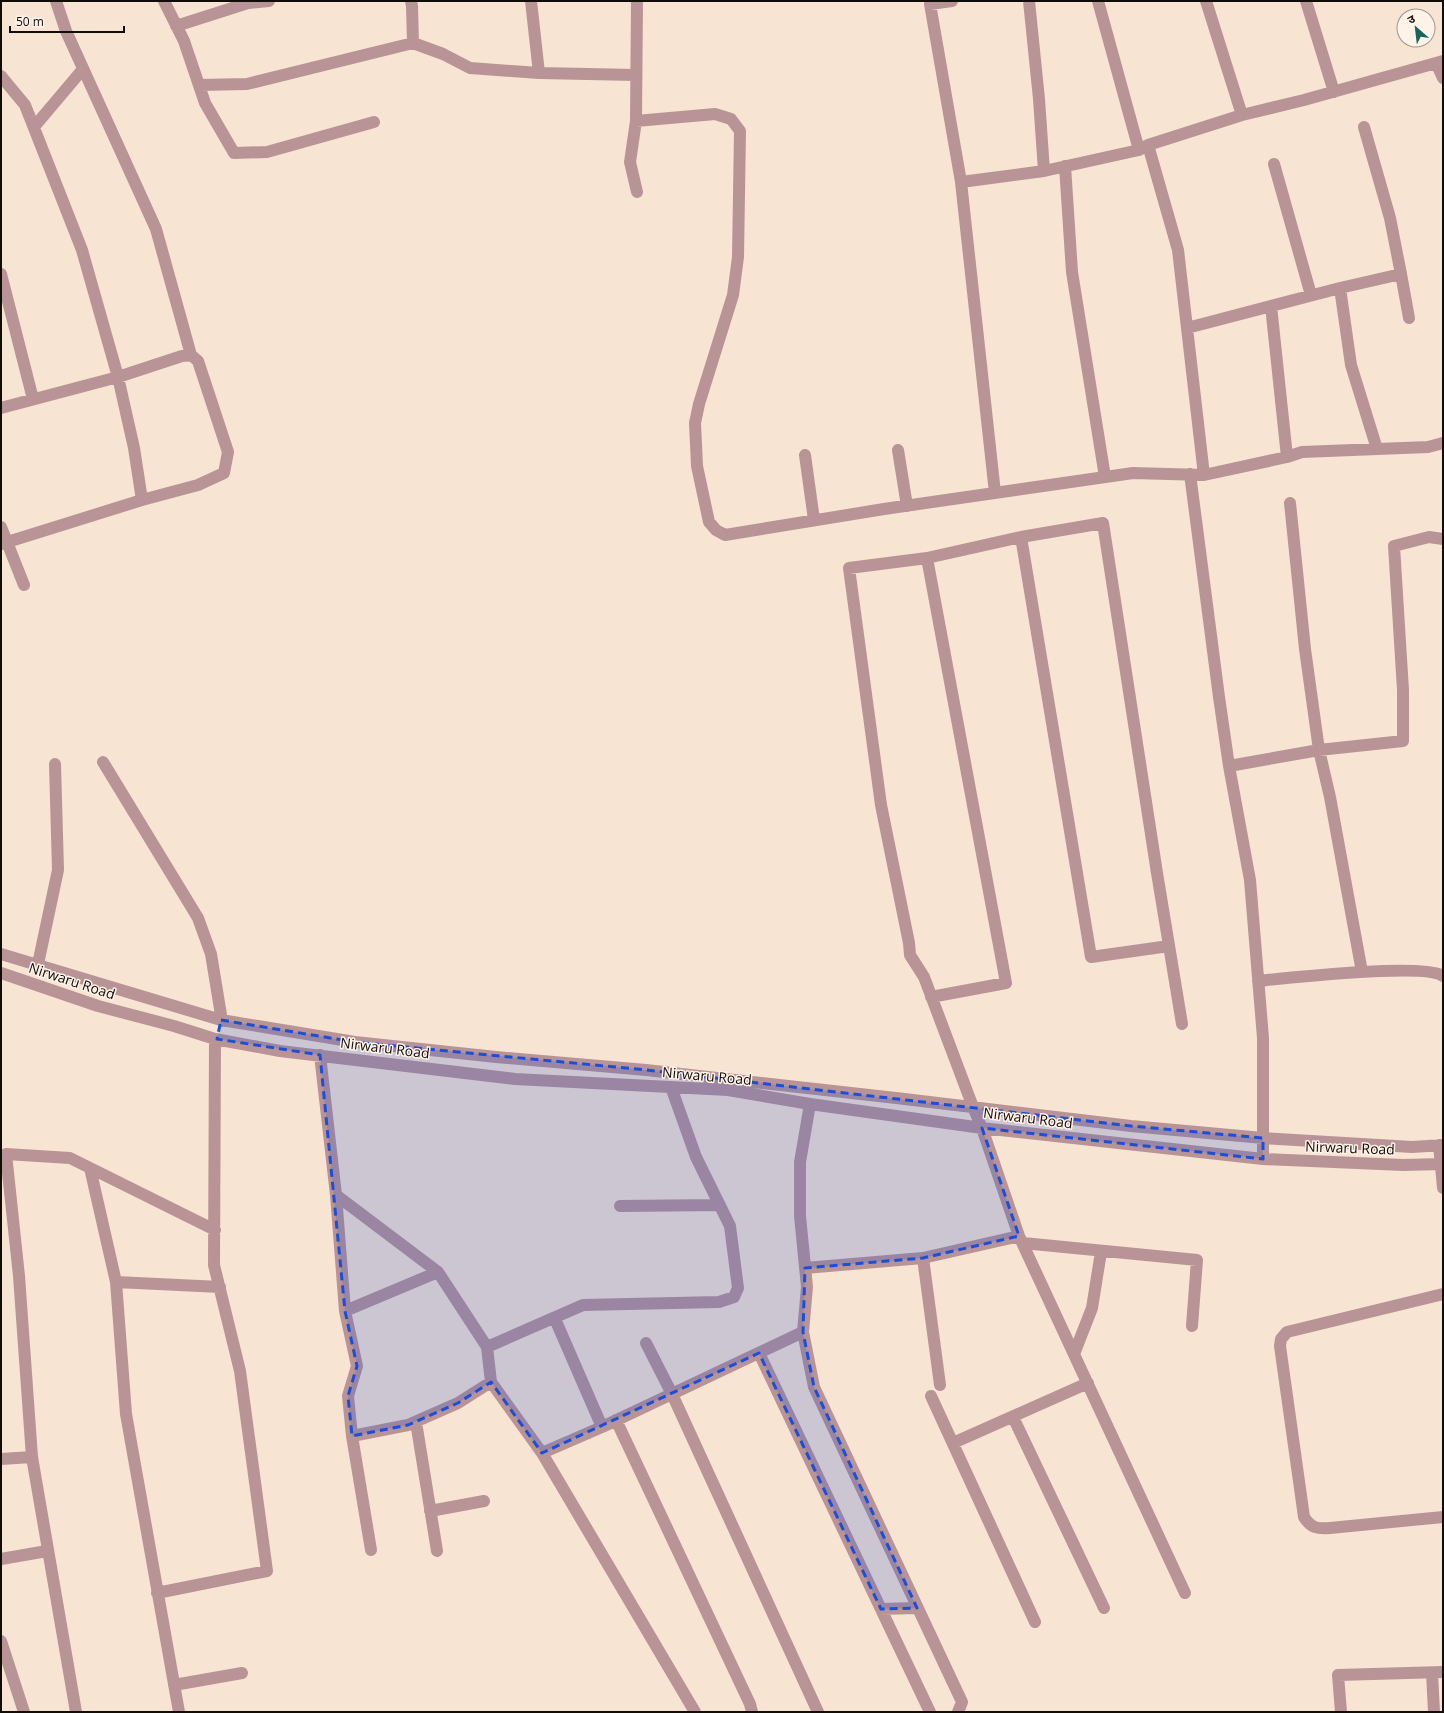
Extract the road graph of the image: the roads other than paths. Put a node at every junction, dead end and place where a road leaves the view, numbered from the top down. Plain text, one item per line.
1 (56, 1) edge
2 (164, 1) edge
3 (270, 1) edge
4 (411, 1) edge
5 (531, 1) edge
6 (637, 1) edge
7 (952, 1) edge
8 (1029, 1) edge
9 (1098, 1) edge
10 (1206, 1) edge
11 (1306, 1) edge
12 (248, 2) edge
13 (176, 26) junction
14 (412, 43) junction
15 (1440, 62) edge
16 (83, 69) junction
17 (539, 73) junction
18 (636, 75) junction
19 (1, 76) edge
20 (1443, 78) edge
21 (199, 85) junction
22 (1334, 92) junction
23 (1242, 115) junction
24 (636, 121) junction
25 (374, 122) dead end
26 (34, 126) junction
27 (1364, 127) dead end
28 (1143, 147) junction
29 (1274, 164) dead end
30 (1065, 166) junction
31 (1044, 171) junction
32 (961, 182) junction
33 (637, 192) dead end
34 (1, 274) edge
35 (1402, 274) junction
36 (1340, 288) junction
37 (1311, 295) junction
38 (1270, 306) junction
39 (1410, 318) dead end
40 (1187, 328) junction
41 (191, 355) junction
42 (118, 377) junction
43 (34, 399) junction
44 (1, 408) edge
45 (1443, 443) edge
46 (1377, 449) junction
47 (898, 450) dead end
48 (805, 455) dead end
49 (1286, 457) junction
50 (1190, 474) junction
51 (1204, 475) junction
52 (1105, 477) junction
53 (995, 493) junction
54 (142, 500) junction
55 (1290, 503) dead end
56 (907, 506) junction
57 (814, 520) junction
58 (1, 527) edge
59 (1021, 537) junction
60 (1443, 539) edge
61 (4, 544) edge
62 (927, 558) junction
63 (24, 585) dead end
64 (1319, 750) junction
65 (103, 762) dead end
66 (55, 764) dead end
67 (1230, 766) junction
68 (1169, 946) junction
69 (1, 954) edge
70 (38, 964) junction
71 (1362, 972) junction
72 (1, 974) edge
73 (1443, 976) edge
74 (1258, 981) junction
75 (931, 997) junction
76 (221, 1021) junction
77 (1182, 1024) dead end
78 (216, 1039) junction
79 (320, 1055) junction
80 (671, 1087) junction
81 (810, 1104) junction
82 (973, 1107) junction
83 (982, 1128) junction
84 (1263, 1138) junction
85 (1441, 1145) edge
86 (1263, 1159) junction
87 (1441, 1164) edge
88 (90, 1168) junction
89 (1443, 1188) edge
90 (336, 1195) junction
91 (720, 1205) junction
92 (620, 1206) dead end
93 (214, 1230) junction
94 (1021, 1239) junction
95 (1101, 1252) junction
96 (923, 1258) junction
97 (805, 1268) junction
98 (438, 1272) junction
99 (116, 1282) junction
100 (220, 1287) junction
101 (1443, 1294) edge
102 (345, 1311) junction
103 (555, 1319) junction
104 (1192, 1326) dead end
105 (803, 1332) junction
106 (646, 1343) dead end
107 (487, 1347) junction
108 (759, 1353) junction
109 (1074, 1354) junction
110 (491, 1382) junction
111 (1088, 1383) junction
112 (940, 1385) dead end
113 (672, 1394) junction
114 (931, 1396) dead end
115 (1013, 1417) junction
116 (616, 1420) junction
117 (416, 1422) junction
118 (602, 1427) junction
119 (352, 1436) junction
120 (953, 1443) junction
121 (542, 1453) junction
122 (32, 1457) junction
123 (1, 1459) edge
124 (484, 1501) dead end
125 (430, 1511) junction
126 (1443, 1517) edge
127 (371, 1550) dead end
128 (47, 1551) junction
129 (436, 1552) dead end
130 (1, 1559) edge
131 (157, 1593) junction
132 (1185, 1593) dead end
133 (917, 1608) junction
134 (1104, 1608) dead end
135 (881, 1609) junction
136 (1035, 1622) dead end
137 (1, 1641) edge
138 (242, 1672) dead end
139 (1438, 1673) edge
140 (174, 1685) junction
141 (24, 1712) edge
142 (76, 1712) edge
143 (179, 1712) edge
144 (695, 1712) edge
145 (752, 1712) edge
146 (818, 1712) edge
147 (930, 1712) edge
148 (958, 1712) edge
149 (1341, 1712) edge
150 (1434, 1712) edge

1 - 16 street
2 - 13 street
3 - 12 street
4 - 14 street
5 - 17 street
6 - 18 street
7 - 32 street
8 - 31 street
9 - 28 street
10 - 23 street
11 - 22 street
12 - 13 street
13 - 21 street
14 - 17 street
14 - 21 street
15 - 20 street
15 - 22 street
16 - 26 street
16 - 41 street
17 - 18 street
18 - 24 street
19 - 26 street
21 - 25 street
22 - 23 street
23 - 28 street
24 - 33 street
24 - 57 street
26 - 42 street
27 - 35 street
28 - 30 street
28 - 40 street
29 - 37 street
30 - 31 street
30 - 52 street
31 - 32 street
32 - 53 street
34 - 43 street
35 - 36 street
35 - 39 street
36 - 37 street
36 - 46 street
37 - 38 street
38 - 40 street
38 - 49 street
40 - 51 street
41 - 42 street
41 - 54 street
42 - 43 street
42 - 54 street
43 - 44 street
45 - 46 street
46 - 49 street
47 - 56 street
48 - 57 street
49 - 51 street
50 - 51 street
50 - 52 street
50 - 67 street
52 - 53 street
53 - 56 street
54 - 61 street
55 - 64 street
56 - 57 street
58 - 61 street
59 - 62 street
59 - 68 street
59 - 68 street
60 - 64 street
61 - 63 street
62 - 75 street
62 - 75 street
64 - 67 street
64 - 71 street
65 - 76 street
66 - 70 street
67 - 74 street
68 - 77 street
69 - 70 street, Nirwaru Road
70 - 76 street, Nirwaru Road
71 - 73 street
71 - 74 street
72 - 78 street, Nirwaru Road
74 - 84 street
75 - 82 street
76 - 78 street
76 - 82 street, Nirwaru Road
78 - 79 street, Nirwaru Road
78 - 93 street
79 - 80 street, Nirwaru Road
79 - 90 street
80 - 81 street, Nirwaru Road
80 - 91 street
81 - 83 street, Nirwaru Road
81 - 97 street
82 - 83 street
82 - 84 street, Nirwaru Road
83 - 86 street, Nirwaru Road
83 - 94 street
84 - 85 street, Nirwaru Road
84 - 86 street
85 - 87 street
86 - 87 street, Nirwaru Road
87 - 89 street
88 - 93 street
88 - 99 street
88 - 122 street
90 - 98 street
90 - 102 street
91 - 92 street
91 - 103 street
93 - 100 street
94 - 95 street
94 - 96 street
94 - 109 street
95 - 104 street
95 - 109 street
96 - 97 street
96 - 112 street
97 - 105 street
98 - 102 street
98 - 107 street
99 - 100 street
99 - 131 street
100 - 131 street
101 - 126 street
102 - 119 street
103 - 107 street
103 - 118 street
105 - 108 street
105 - 133 street
106 - 113 street
107 - 110 street
108 - 113 street
108 - 135 street
109 - 111 street
110 - 117 street
110 - 121 street
111 - 115 street
111 - 132 street
113 - 116 street
113 - 146 street
114 - 120 street
115 - 120 street
115 - 134 street
116 - 118 street
116 - 145 street
117 - 119 street
117 - 125 street
118 - 121 street
119 - 127 street
120 - 136 street
121 - 144 street
122 - 123 street
122 - 128 street
124 - 125 street
125 - 129 street
128 - 130 street
128 - 142 street
131 - 140 street
133 - 135 street
133 - 148 street
135 - 147 street
137 - 141 street
138 - 140 street
139 - 149 street
139 - 150 street
140 - 143 street

